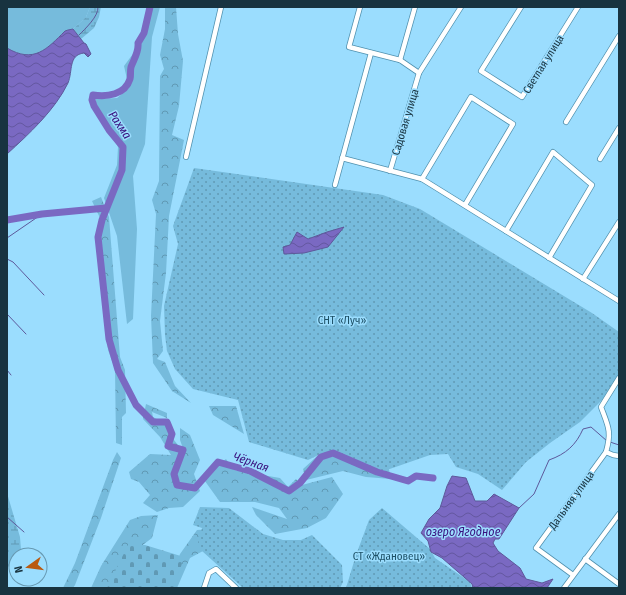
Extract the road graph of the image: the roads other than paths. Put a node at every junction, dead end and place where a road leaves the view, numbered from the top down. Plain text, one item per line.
1 (221, 7) edge
2 (360, 7) edge
3 (415, 7) edge
4 (461, 7) edge
5 (521, 7) edge
6 (578, 7) edge
7 (619, 36) edge
8 (371, 53) junction
9 (400, 60) junction
10 (419, 73) junction
11 (566, 122) dead end
12 (619, 128) edge
13 (186, 157) dead end
14 (342, 158) junction
15 (600, 159) dead end
16 (390, 170) junction
17 (422, 179) junction
18 (335, 185) dead end
19 (465, 205) junction
20 (619, 222) edge
21 (506, 231) junction
22 (549, 258) junction
23 (583, 279) junction
24 (619, 302) edge
25 (619, 378) edge
26 (606, 452) junction
27 (619, 456) edge
28 (618, 517) edge
29 (585, 560) junction
30 (573, 575) junction
31 (619, 584) edge
32 (204, 588) edge
33 (236, 588) edge
34 (564, 588) edge

1 - 13 street
2 - 8 street
3 - 9 street
4 - 10 street
5 - 6 street, Светлая улица
7 - 11 street
8 - 9 street
8 - 14 street
9 - 10 street
10 - 16 street, Садовая улица
12 - 15 street
14 - 16 street, Садовая улица
14 - 18 street
16 - 17 street, Садовая улица
17 - 19 street, Садовая улица
17 - 19 street
19 - 21 street, Садовая улица
20 - 23 street
21 - 22 street, Садовая улица
21 - 22 street
22 - 23 street, Садовая улица
23 - 24 street, Садовая улица
25 - 26 street, Дальняя улица
26 - 27 street
26 - 30 street, Дальняя улица
28 - 29 street
29 - 30 street
29 - 31 street
30 - 34 street
32 - 33 street

